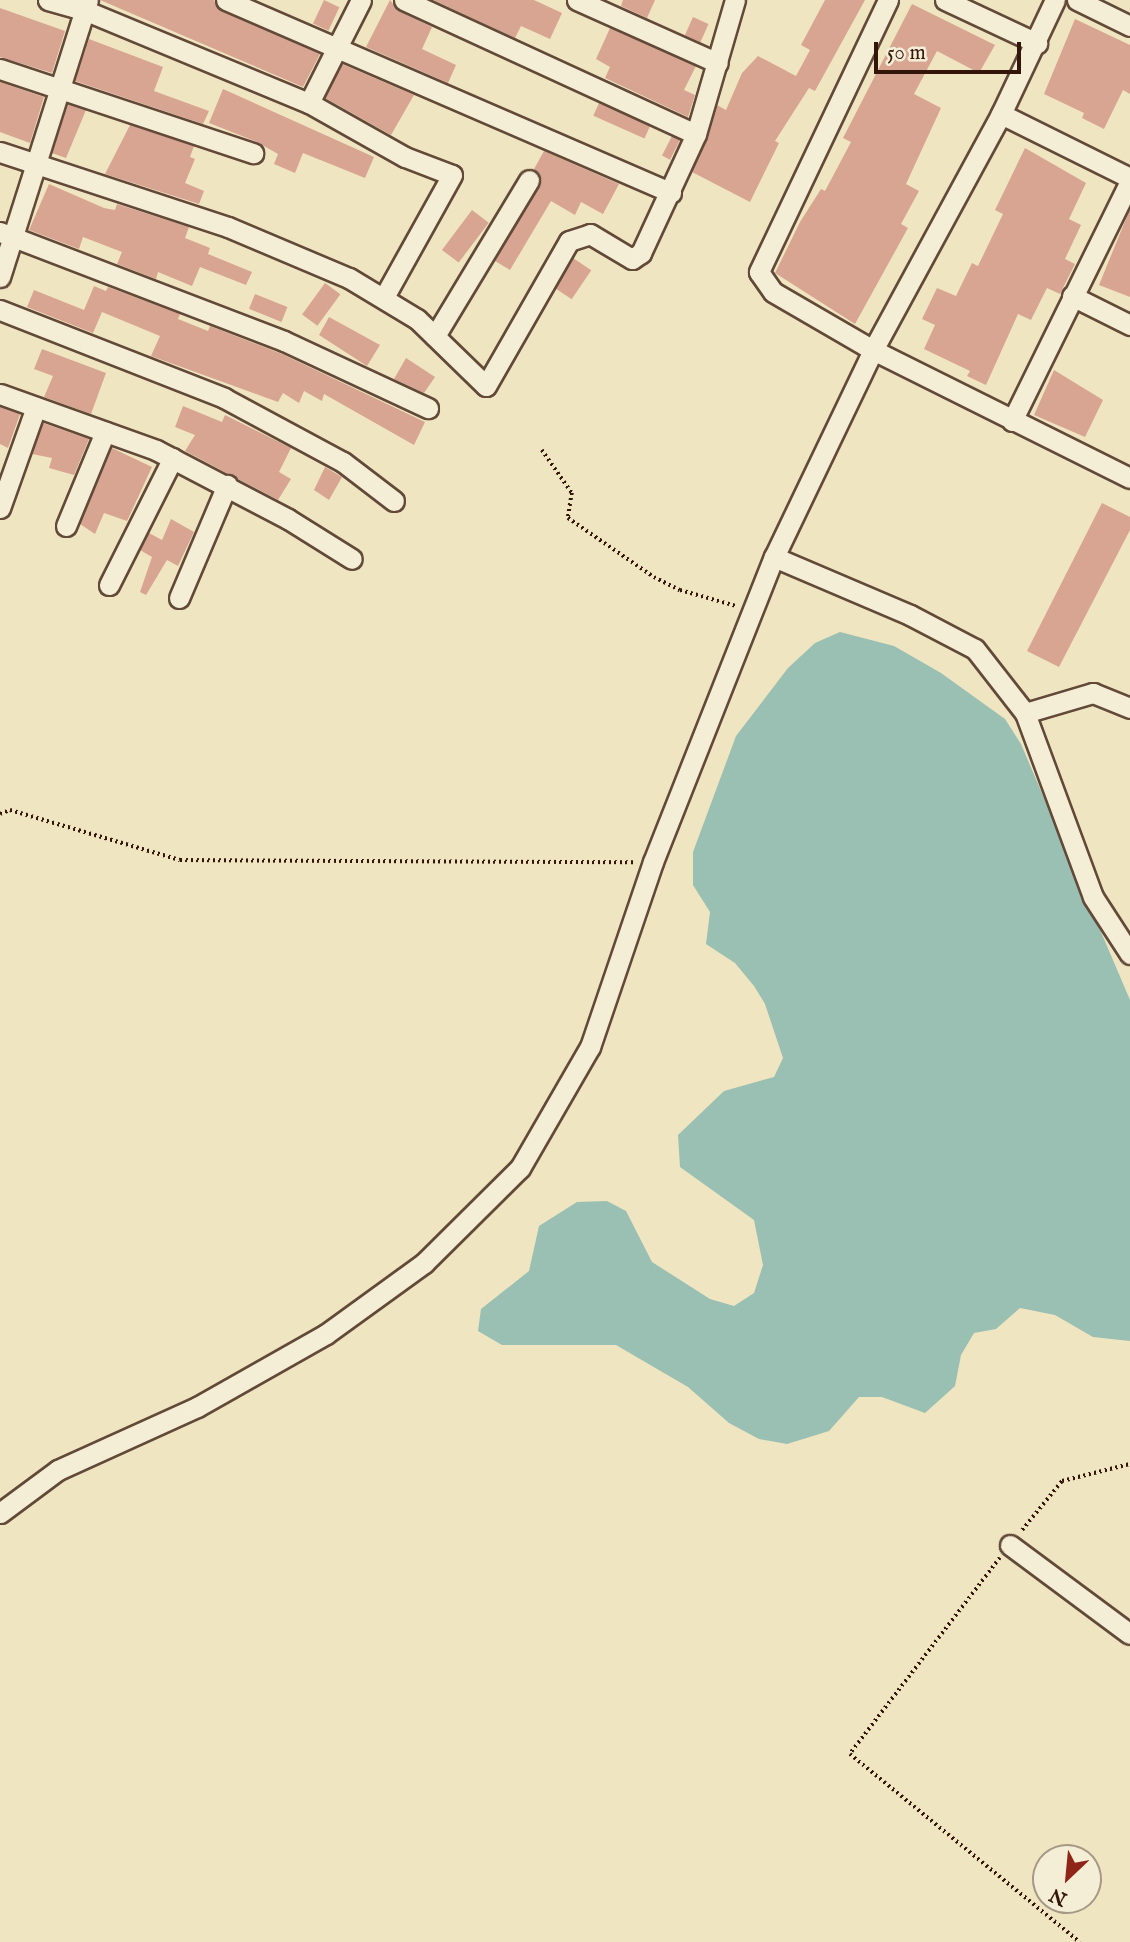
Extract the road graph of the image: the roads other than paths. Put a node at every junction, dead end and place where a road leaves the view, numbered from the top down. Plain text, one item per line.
1 (48, 0) edge
2 (226, 0) edge
3 (361, 0) edge
4 (404, 0) edge
5 (577, 0) edge
6 (735, 0) edge
7 (888, 0) edge
8 (945, 0) edge
9 (1055, 0) edge
10 (1077, 0) edge
11 (86, 5) edge
12 (1130, 26) edge
13 (1037, 43) junction
14 (336, 48) junction
15 (718, 63) junction
16 (0, 69) edge
17 (63, 87) junction
18 (309, 103) junction
19 (1001, 114) junction
20 (696, 134) junction
21 (0, 152) edge
22 (253, 153) dead end
23 (38, 164) junction
24 (1130, 179) edge
25 (529, 180) dead end
26 (671, 193) junction
27 (6, 234) edge
28 (0, 277) edge
29 (1072, 296) junction
30 (384, 297) junction
31 (0, 310) edge
32 (1130, 325) edge
33 (435, 336) junction
34 (873, 350) junction
35 (0, 394) edge
36 (36, 407) junction
37 (428, 408) dead end
38 (1012, 421) junction
39 (105, 432) junction
40 (173, 458) junction
41 (1130, 478) edge
42 (227, 485) junction
43 (394, 501) dead end
44 (0, 508) edge
45 (66, 526) dead end
46 (774, 557) junction
47 (352, 559) dead end
48 (110, 585) dead end
49 (179, 598) dead end
50 (1130, 708) edge
51 (1025, 713) junction
52 (1130, 954) edge
53 (0, 1513) edge
54 (1010, 1545) road end
55 (1130, 1634) edge

1 - 11 street
2 - 14 street
3 - 14 street
4 - 20 street
5 - 15 street
6 - 15 street
7 - 34 street
8 - 13 street
9 - 13 street
10 - 12 street
11 - 17 street
11 - 18 street
13 - 19 street
14 - 18 street
14 - 26 street
15 - 20 street
16 - 17 street
17 - 22 street
17 - 23 street
18 - 30 street
19 - 24 street
19 - 34 street
20 - 26 street
21 - 23 street
23 - 27 street
23 - 30 street
24 - 29 street
25 - 33 street
26 - 33 street
27 - 28 street
27 - 37 street
29 - 32 street
29 - 38 street
30 - 33 street
31 - 43 street
34 - 38 street
34 - 46 street
35 - 36 street
36 - 39 street
36 - 44 street
38 - 41 street
39 - 40 street
39 - 45 street
40 - 42 street
40 - 48 street
42 - 47 street
42 - 49 street
46 - 51 street
46 - 53 street
50 - 51 street
51 - 52 street
54 - 55 street

